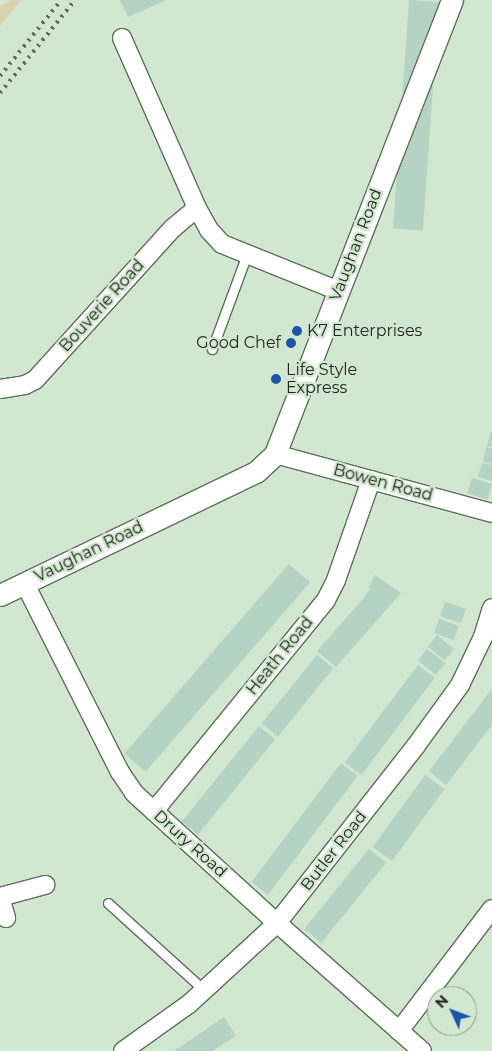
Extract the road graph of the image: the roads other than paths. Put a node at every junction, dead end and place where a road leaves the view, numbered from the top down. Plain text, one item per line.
1 (452, 0) edge
2 (122, 38) dead end
3 (197, 208) junction
4 (247, 254) junction
5 (338, 291) junction
6 (212, 349) dead end
7 (0, 389) edge
8 (274, 454) junction
9 (371, 480) junction
10 (492, 513) edge
11 (25, 584) junction
12 (0, 595) edge
13 (492, 608) edge
14 (154, 811) junction
15 (45, 885) dead end
16 (0, 898) edge
17 (108, 903) dead end
18 (492, 908) edge
19 (6, 918) dead end
20 (277, 923) junction
21 (205, 991) junction
22 (399, 1031) junction
23 (123, 1051) edge
24 (422, 1051) edge

1 - 5 street, Vaughan Road
2 - 3 street
3 - 4 street
3 - 7 street, Bouverie Road
4 - 5 street
4 - 6 lane
5 - 8 street, Vaughan Road
8 - 9 street, Bowen Road
8 - 11 street, Vaughan Road
9 - 10 street, Bowen Road
9 - 14 street, Heath Road
11 - 12 street, Vaughan Road
11 - 14 street, Drury Road
13 - 20 street, Butler Road
14 - 20 street, Drury Road
15 - 16 street
16 - 19 street
17 - 21 lane
18 - 22 street
20 - 21 street, Butler Road
20 - 22 street, Drury Road
21 - 23 street, Butler Road
22 - 24 street, Drury Road

